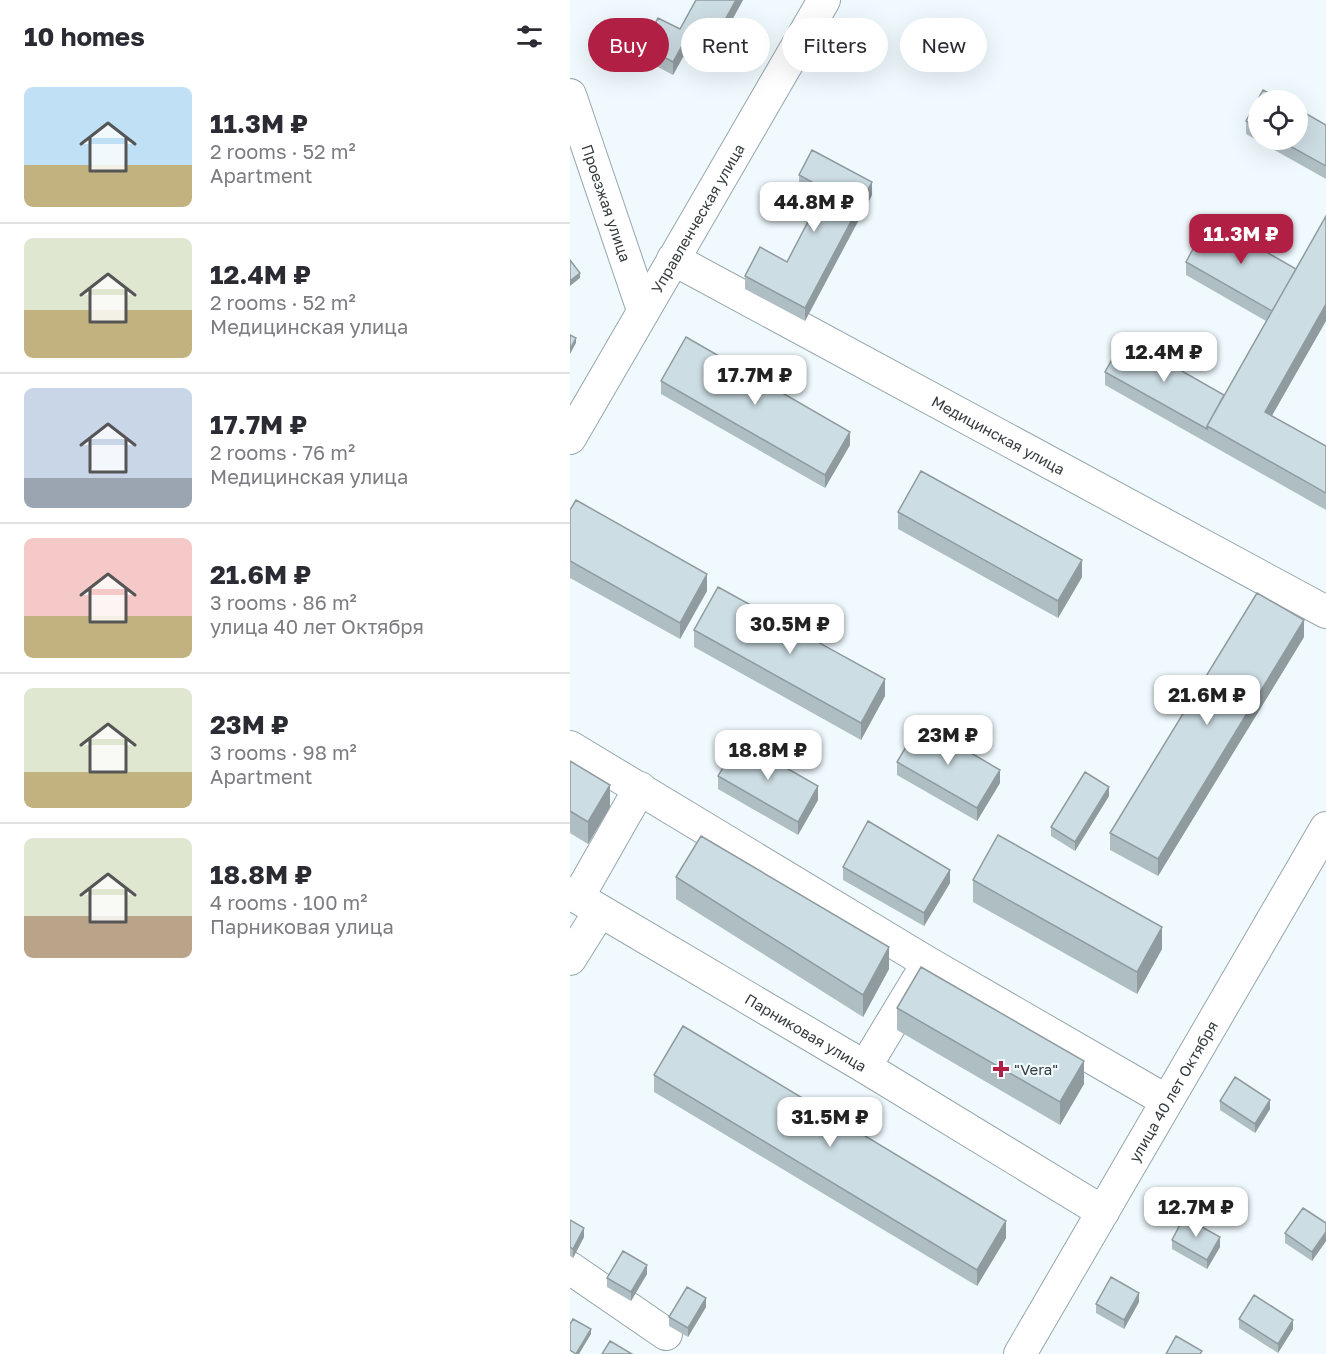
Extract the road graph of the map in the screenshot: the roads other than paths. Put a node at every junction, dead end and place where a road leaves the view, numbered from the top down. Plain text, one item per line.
1 (824, 0) edge
2 (570, 95) edge
3 (673, 259) junction
4 (643, 310) junction
5 (570, 438) edge
6 (1326, 612) edge
7 (570, 747) edge
8 (640, 788) junction
9 (1326, 828) edge
10 (583, 900) edge
11 (570, 959) edge
12 (928, 963) junction
13 (865, 1067) junction
14 (1167, 1101) junction
15 (1103, 1212) junction
16 (570, 1268) edge
17 (666, 1334) dead end
18 (1020, 1354) edge

1 - 3 street, Управленческая улица
2 - 4 street, Проезжая улица
3 - 4 street, Управленческая улица
3 - 6 street, Медицинская улица
4 - 5 street, Управленческая улица
7 - 8 street
8 - 10 street
8 - 12 street
9 - 14 street, улица 40 лет Октября
10 - 11 street
10 - 13 street, Парниковая улица
12 - 13 street
12 - 14 street
13 - 15 street, Парниковая улица
14 - 15 street, улица 40 лет Октября
15 - 18 street, улица 40 лет Октября
16 - 17 street

